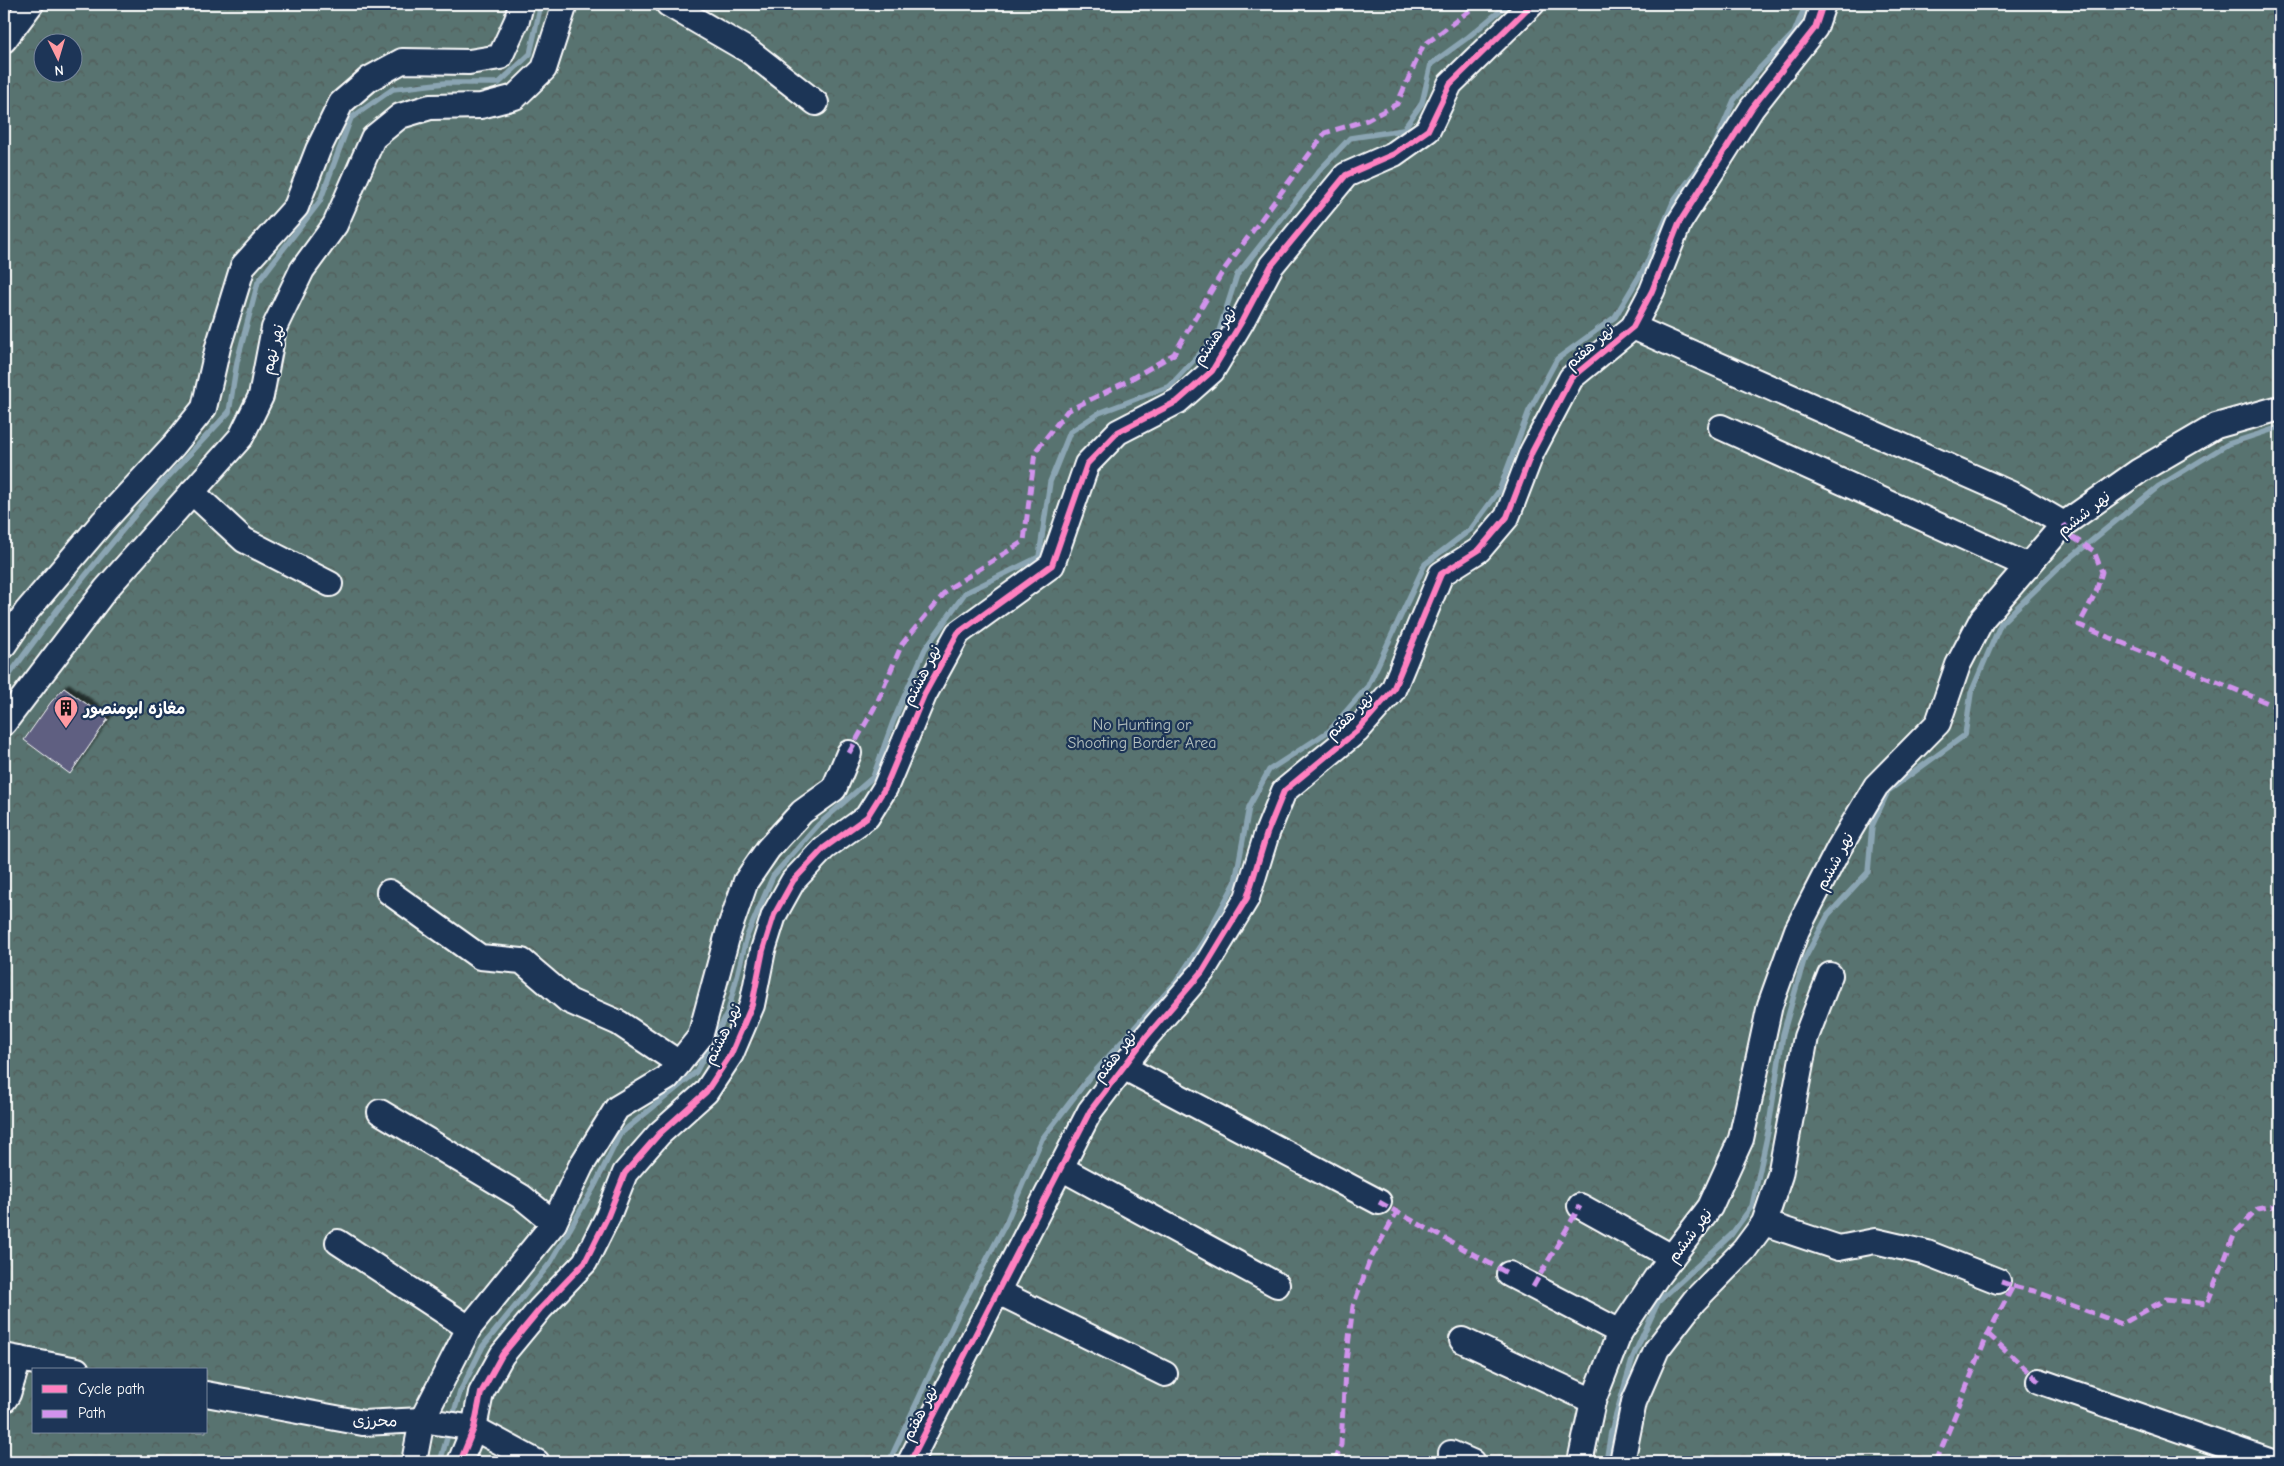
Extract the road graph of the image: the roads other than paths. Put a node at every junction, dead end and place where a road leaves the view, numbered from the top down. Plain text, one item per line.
1 (32, 4) edge
2 (520, 4) edge
3 (565, 4) edge
4 (668, 4) edge
5 (1532, 4) edge
6 (1823, 4) edge
7 (4, 40) edge
8 (816, 103) dead end
9 (1633, 327) junction
10 (2280, 408) edge
11 (1721, 427) dead end
12 (192, 492) junction
13 (2064, 524) junction
14 (2028, 566) junction
15 (330, 584) dead end
16 (4, 645) edge
17 (4, 723) edge
18 (849, 753) dead end
19 (389, 892) dead end
20 (1830, 975) dead end
21 (679, 1063) junction
22 (1123, 1066) junction
23 (380, 1112) dead end
24 (1059, 1167) junction
25 (1379, 1202) dead end
26 (1580, 1206) dead end
27 (554, 1223) junction
28 (1764, 1224) junction
29 (338, 1242) dead end
30 (1672, 1257) junction
31 (1509, 1274) dead end
32 (1998, 1281) dead end
33 (1277, 1285) dead end
34 (996, 1291) junction
35 (469, 1328) junction
36 (1620, 1332) junction
37 (1462, 1340) dead end
38 (11, 1358) edge
39 (66, 1368) edge
40 (1165, 1374) dead end
41 (2039, 1381) dead end
42 (208, 1394) edge
43 (4, 1400) edge
44 (1593, 1401) junction
45 (429, 1421) junction
46 (468, 1427) junction
47 (1450, 1453) dead end
48 (414, 1462) edge
49 (460, 1462) edge
50 (537, 1462) edge
51 (910, 1462) edge
52 (1472, 1462) edge
53 (1580, 1462) edge
54 (1622, 1462) edge
55 (2272, 1462) edge

1 - 7 street
2 - 16 street
3 - 12 street, نهر نهم
4 - 8 street
5 - 46 street, نهر هشتم
6 - 9 street, نهر هفتم
9 - 13 street
9 - 22 street, نهر هفتم
10 - 13 street, نهر ششم
11 - 14 street
12 - 15 street
12 - 17 street, نهر نهم
13 - 14 street, نهر ششم
14 - 30 street, نهر ششم
18 - 21 street
19 - 21 street
20 - 28 street
21 - 27 street
22 - 24 street, نهر هفتم
22 - 25 street
23 - 27 street
24 - 33 street
24 - 34 street, نهر هفتم
26 - 30 street
27 - 35 street
28 - 32 street
28 - 54 street
29 - 35 street
30 - 36 street, نهر ششم
31 - 36 street
34 - 40 street
34 - 51 street, نهر هفتم
35 - 45 street
36 - 44 street, نهر ششم
37 - 44 street
38 - 39 street
38 - 43 street
41 - 55 street
42 - 45 street, محرزی
44 - 53 street, نهر ششم
45 - 46 street, محرزی
45 - 48 street
46 - 49 street, نهر هشتم
46 - 50 street, محرزی
47 - 52 street

